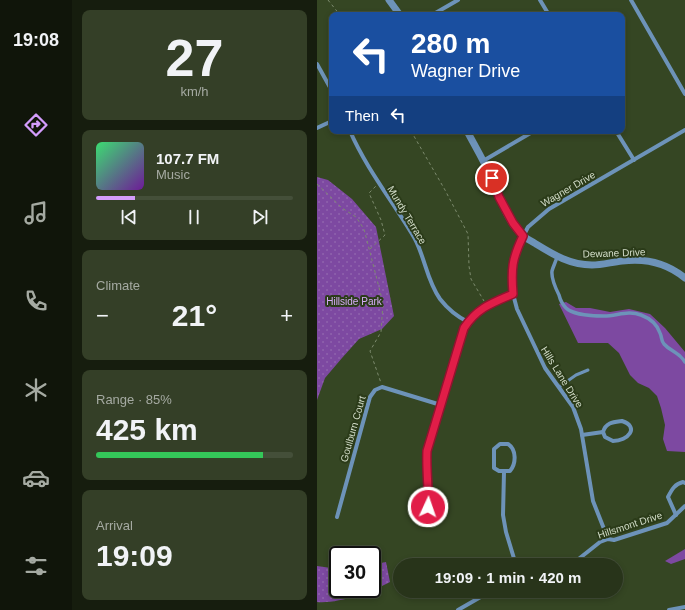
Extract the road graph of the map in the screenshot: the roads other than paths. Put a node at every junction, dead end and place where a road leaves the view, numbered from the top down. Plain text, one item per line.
1 (389, 0) edge
2 (459, 0) edge
3 (540, 0) edge
4 (631, 0) edge
5 (398, 12) edge
6 (437, 12) edge
7 (547, 12) edge
8 (317, 64) edge
9 (329, 86) edge
10 (685, 94) edge
11 (329, 122) edge
12 (317, 128) edge
13 (685, 130) edge
14 (351, 134) edge
15 (469, 134) edge
16 (529, 134) edge
17 (618, 134) edge
18 (634, 160) junction
19 (483, 161) junction
20 (523, 236) junction
21 (557, 257) junction
22 (685, 278) edge
23 (513, 294) junction
24 (468, 322) junction
25 (685, 362) edge
26 (588, 370) dead end
27 (559, 388) junction
28 (441, 405) junction
29 (603, 432) junction
30 (582, 435) junction
31 (504, 472) junction
32 (685, 483) edge
33 (685, 506) edge
34 (428, 507) dead end
35 (675, 515) junction
36 (337, 517) dead end
37 (608, 539) junction
38 (514, 558) edge
39 (580, 558) edge
40 (479, 598) edge
41 (685, 607) edge
42 (458, 610) edge
43 (669, 610) edge

1 - 5 street
2 - 6 street
3 - 7 street
4 - 10 street
8 - 9 street
11 - 12 street
13 - 18 street, Wagner Drive
14 - 24 street, Mundy Terrace
15 - 19 street, Dewane Drive
16 - 19 street
17 - 18 street
18 - 20 street, Wagner Drive
19 - 20 street, Dewane Drive
20 - 21 street, Dewane Drive
20 - 23 street, Wagner Drive
21 - 22 street, Dewane Drive
21 - 25 street
23 - 24 street
23 - 27 street, Hills Lane Drive
24 - 28 street
26 - 27 lane
27 - 30 street, Hills Lane Drive
28 - 34 street
28 - 36 street, Goulburn Court
29 - 29 street
29 - 30 street
30 - 37 street, Hills Lane Drive
31 - 31 street
31 - 38 street
32 - 35 street, Hillsmont Drive
33 - 35 street, Hillsmont Drive
35 - 37 street, Hillsmont Drive
37 - 39 street, Hillsmont Drive
40 - 42 street
41 - 43 street

